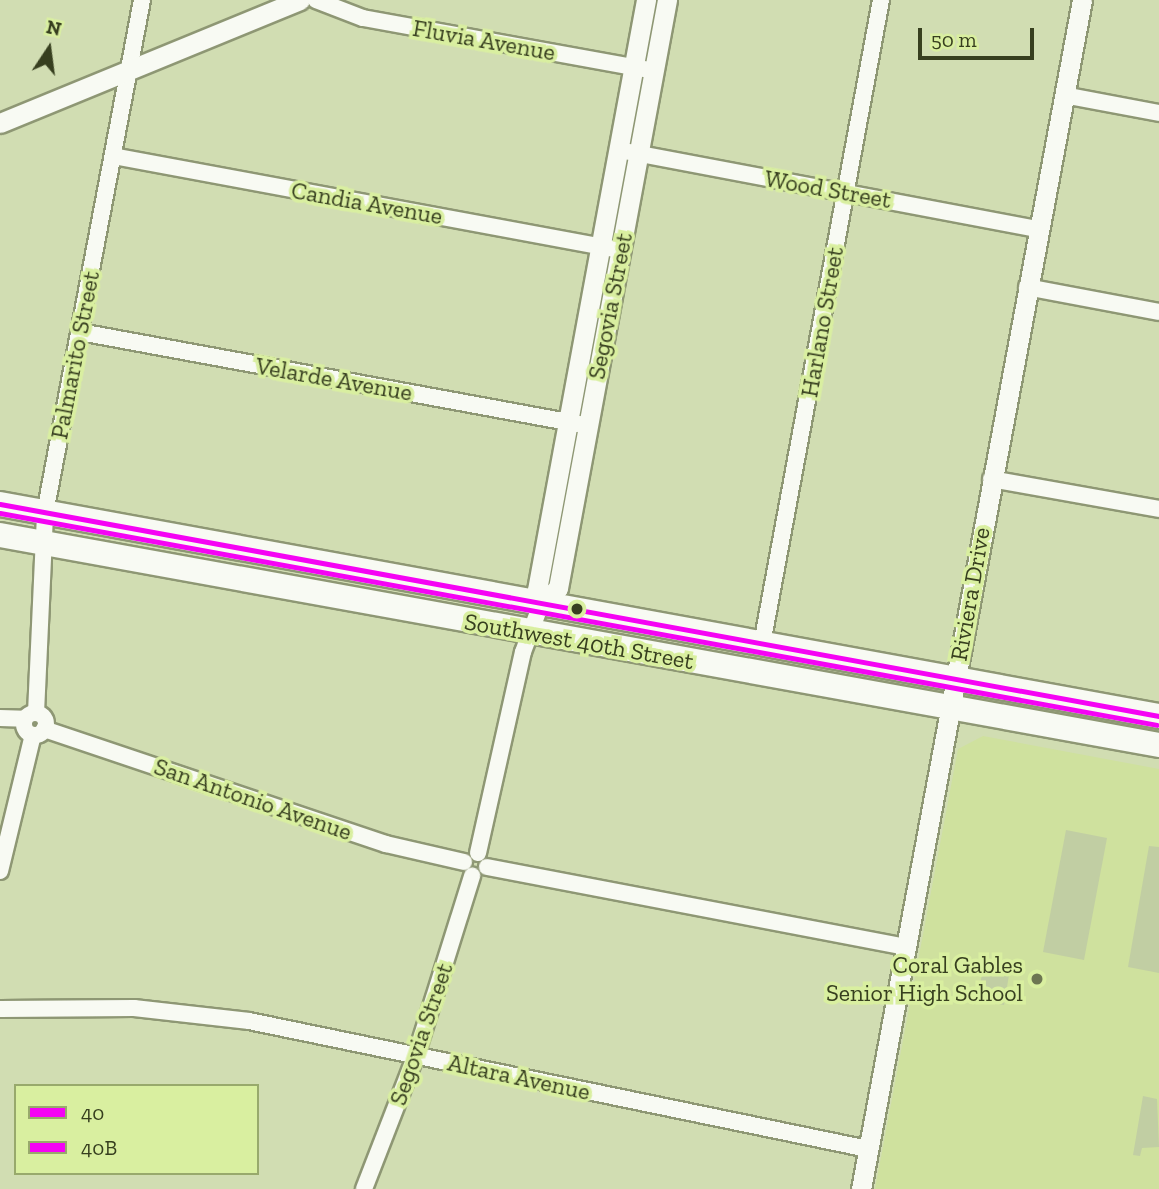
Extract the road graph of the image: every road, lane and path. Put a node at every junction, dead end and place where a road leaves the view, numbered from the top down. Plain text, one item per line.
1 (142, 0) edge
2 (300, 0) edge
3 (316, 0) edge
4 (646, 0) edge
5 (667, 0) edge
6 (881, 0) edge
7 (1082, 0) edge
8 (634, 67) junction
9 (654, 71) junction
10 (128, 74) junction
11 (1064, 95) junction
12 (1159, 113) edge
13 (0, 123) edge
14 (619, 150) junction
15 (638, 154) junction
16 (113, 156) junction
17 (845, 192) junction
18 (1038, 229) junction
19 (611, 248) junction
20 (1027, 287) junction
21 (1159, 312) edge
22 (79, 332) junction
23 (568, 422) junction
24 (588, 425) junction
25 (991, 479) junction
26 (0, 504) edge
27 (1159, 509) edge
28 (45, 513) junction
29 (0, 535) edge
30 (41, 542) junction
31 (541, 604) junction
32 (530, 632) junction
33 (762, 644) junction
34 (954, 679) junction
35 (950, 707) junction
36 (30, 716) junction
37 (1159, 716) edge
38 (0, 718) edge
39 (39, 732) junction
40 (1159, 745) edge
41 (483, 860) junction
42 (468, 869) junction
43 (0, 871) edge
44 (905, 947) junction
45 (0, 1009) edge
46 (415, 1055) junction
47 (868, 1149) junction
48 (364, 1189) edge
49 (861, 1189) edge

1 - 10 street, Palmarito Street
2 - 10 street
3 - 8 street, Fluvia Avenue
4 - 8 street, Segovia Street
5 - 9 street, Segovia Street
6 - 17 street, Harlano Street
7 - 11 street, Riviera Drive
8 - 9 street, Fluvia Avenue
8 - 14 street, Segovia Street
9 - 15 street, Segovia Street
10 - 13 street
10 - 16 street, Palmarito Street
11 - 12 street
11 - 18 street, Riviera Drive
14 - 15 street, Wood Street
14 - 19 street, Segovia Street
15 - 17 street, Wood Street
15 - 19 street, Segovia Street
16 - 19 street, Candia Avenue
16 - 22 street, Palmarito Street
17 - 18 street, Wood Street
17 - 33 street, Harlano Street
18 - 20 street, Riviera Drive
19 - 23 street, Segovia Street
19 - 24 street, Segovia Street
20 - 21 street
20 - 25 street, Riviera Drive
22 - 23 street, Velarde Avenue
22 - 28 street, Palmarito Street
23 - 24 street, Velarde Avenue
23 - 31 street, Segovia Street
24 - 31 street, Segovia Street
25 - 27 street
25 - 34 street, Riviera Drive
26 - 28 main road, Southwest 40th Street
28 - 30 street, Palmarito Street
28 - 31 main road, Southwest 40th Street
29 - 30 main road, Southwest 40th Street
30 - 32 main road, Southwest 40th Street
30 - 36 street, Palmarito Street
31 - 32 street, Segovia Street
31 - 33 main road, Southwest 40th Street
32 - 35 main road, Southwest 40th Street
32 - 41 street, Segovia Street
33 - 34 main road, Southwest 40th Street
34 - 35 street, Riviera Drive
34 - 37 main road, Southwest 40th Street
35 - 40 main road, Southwest 40th Street
35 - 44 street, Riviera Drive
36 - 38 street
36 - 39 street
39 - 42 street, San Antonio Avenue
39 - 43 street
41 - 42 street
41 - 44 street
42 - 46 street, Segovia Street
44 - 47 street, Riviera Drive
45 - 46 street, Altara Avenue
46 - 47 street, Altara Avenue
46 - 48 street, Segovia Street
47 - 49 street, Riviera Drive

